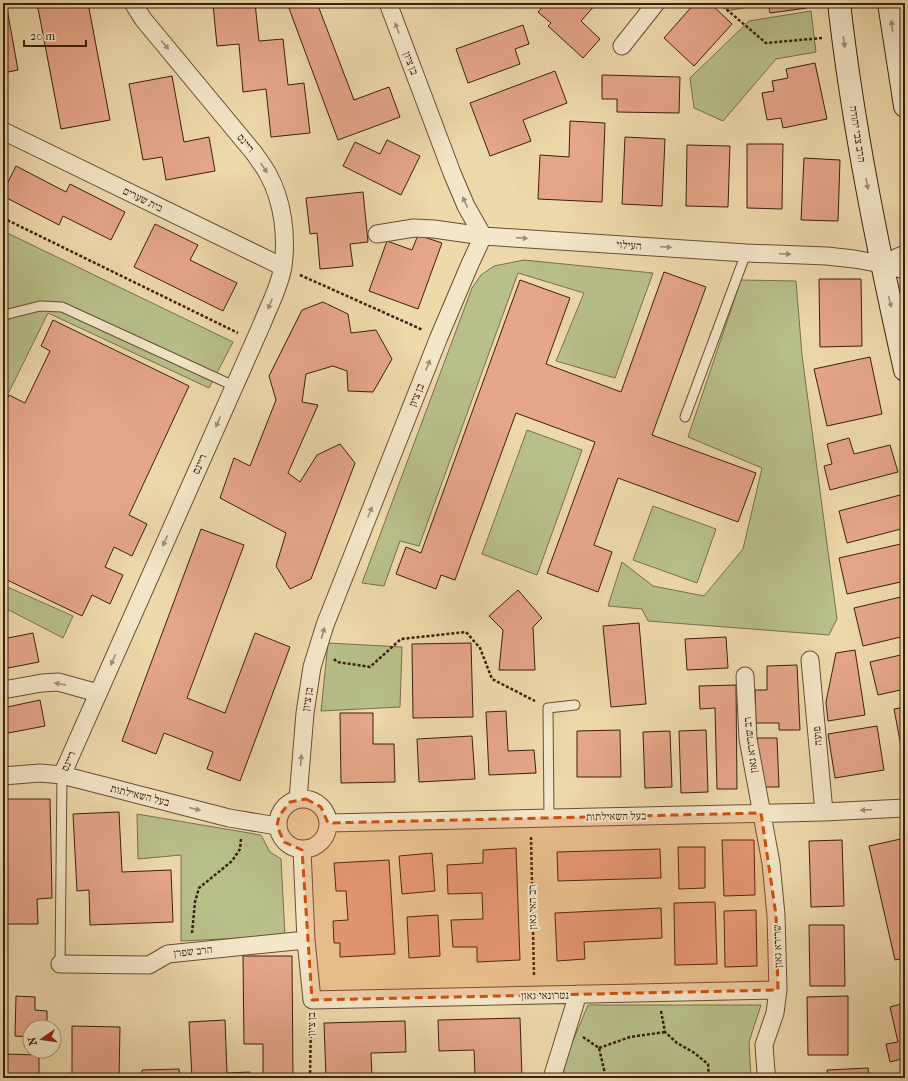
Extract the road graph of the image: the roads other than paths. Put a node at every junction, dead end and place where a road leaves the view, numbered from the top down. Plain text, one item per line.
1 (133, 3) edge
2 (388, 3) edge
3 (656, 3) edge
4 (839, 3) edge
5 (889, 3) edge
6 (622, 46) dead end
7 (905, 106) edge
8 (3, 131) edge
9 (377, 234) dead end
10 (484, 236) junction
11 (746, 252) junction
12 (905, 254) edge
13 (882, 264) junction
14 (283, 268) junction
15 (905, 270) edge
16 (3, 316) edge
17 (905, 370) edge
18 (234, 386) junction
19 (685, 417) dead end
20 (810, 660) dead end
21 (745, 676) dead end
22 (3, 690) edge
23 (98, 693) junction
24 (575, 705) dead end
25 (62, 775) junction
26 (3, 776) edge
27 (298, 799) junction
28 (905, 808) edge
29 (824, 812) junction
30 (761, 813) junction
31 (549, 818) junction
32 (328, 824) junction
33 (277, 826) junction
34 (302, 850) junction
35 (306, 940) junction
36 (60, 964) joint
37 (778, 990) junction
38 (578, 994) junction
39 (312, 1000) joint
40 (552, 1078) edge
41 (768, 1078) edge

1 -> 14 street, ריינס
10 -> 2 street, בן ציון
3 - 6 street
4 -> 13 street, הרב צבי יהודה
7 -> 5 street
8 - 14 street, בית שערים
9 - 10 street, העילוי
10 -> 11 street, העילוי
27 -> 10 street, בן ציון
11 -> 13 street, העילוי
11 - 19 lane
12 - 13 street
13 - 15 street, העילוי
13 -> 17 street, הרב צבי יהודה
14 -> 18 street, ריינס
16 - 18 lane
18 -> 23 street, ריינס
20 - 29 street, פועה
21 - 30 street, רב שרירא גאון
23 -> 22 street
23 - 25 street, ריינס
24 - 31 lane
25 - 26 street, בעל השאילתות
25 -> 33 street, בעל השאילתות
25 - 36 lane, ריינס
27 - 32 street
27 - 33 street
28 -> 29 street, בעל השאילתות
29 - 30 street, בעל השאילתות
30 - 31 street, בעל השאילתות
30 - 37 street, שרירא גאון
31 - 32 street, בעל השאילתות
32 - 34 street
33 - 34 street
34 - 35 street, בן ציון
35 - 36 street, הרב שפרן
35 - 39 street, בן ציון
37 - 38 street, נטרונאי גאון
37 - 41 street, שרירא גאון
38 - 39 street, נטרונאי גאון
38 - 40 street

